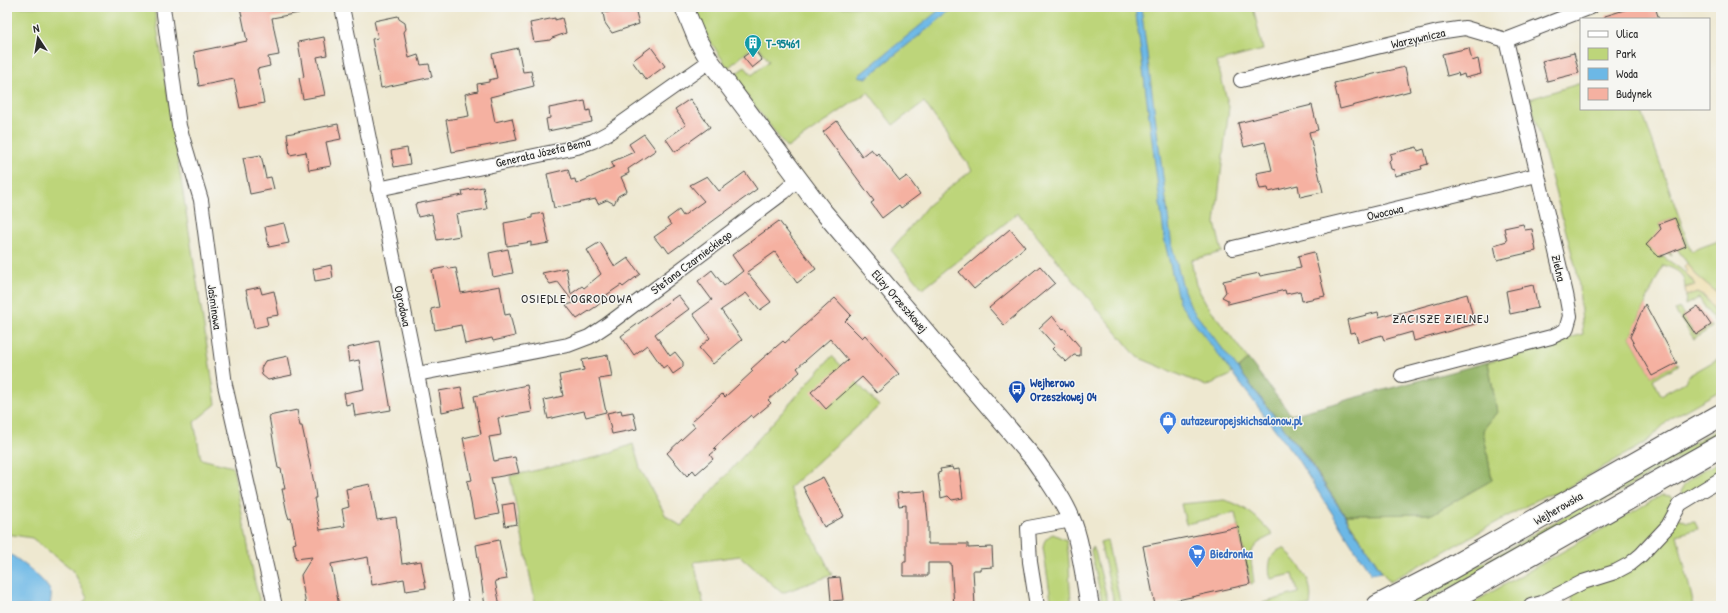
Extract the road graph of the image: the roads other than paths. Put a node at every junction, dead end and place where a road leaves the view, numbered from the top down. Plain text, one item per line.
1 (163, 7) edge
2 (342, 7) edge
3 (684, 7) edge
4 (1591, 7) edge
5 (1506, 40) junction
6 (710, 61) junction
7 (1241, 80) dead end
8 (1537, 175) junction
9 (798, 179) junction
10 (378, 188) junction
11 (1233, 248) dead end
12 (417, 374) junction
13 (1402, 376) dead end
14 (1721, 415) edge
15 (1721, 446) edge
16 (1721, 479) edge
17 (1072, 520) junction
18 (1386, 602) edge
19 (275, 606) edge
20 (462, 606) edge
21 (1037, 606) edge
22 (1090, 606) edge
23 (1439, 606) edge
24 (1531, 606) edge

1 - 19 street, Jaśminowa
2 - 10 street, Ogrodowa
3 - 6 street, Elizy Orzeszkowej
4 - 5 street
5 - 7 street, Warzywnicza
5 - 8 street, Zielna
6 - 9 street, Elizy Orzeszkowej
6 - 10 street, Generała Józefa Bema
8 - 11 street, Owocowa
8 - 13 street, Zielna
9 - 12 street, Stefana Czarnieckiego
9 - 17 street, Elizy Orzeszkowej
10 - 12 street, Ogrodowa
12 - 20 street, Ogrodowa
14 - 18 main road, Wejherowska
15 - 23 main road
16 - 24 street
17 - 21 street
17 - 22 street, Elizy Orzeszkowej

